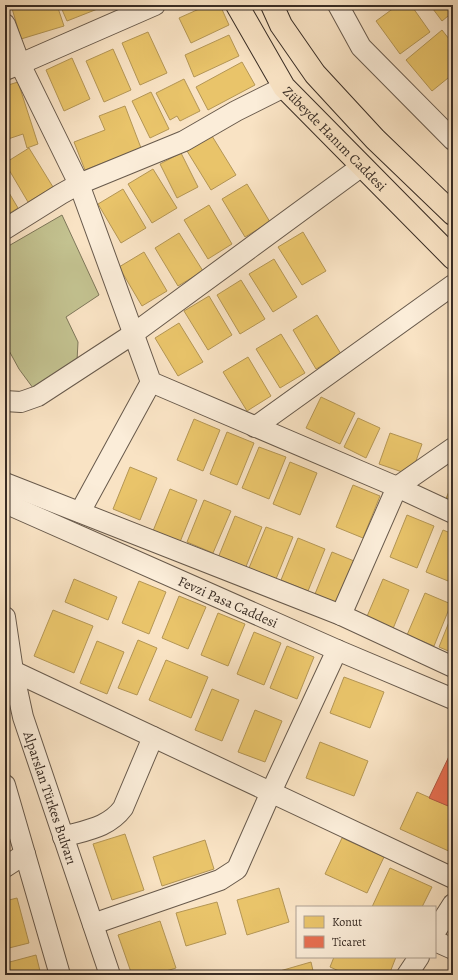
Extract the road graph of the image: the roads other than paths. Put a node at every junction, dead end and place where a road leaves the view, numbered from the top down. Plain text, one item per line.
1 (155, 5) edge
2 (237, 5) edge
3 (272, 5) edge
4 (338, 5) edge
5 (5, 24) edge
6 (13, 67) edge
7 (284, 87) junction
8 (453, 140) edge
9 (362, 166) junction
10 (80, 184) junction
11 (453, 214) edge
12 (5, 229) edge
13 (453, 258) edge
14 (453, 285) edge
15 (133, 334) junction
16 (151, 382) junction
17 (5, 401) edge
18 (255, 427) junction
19 (453, 448) edge
20 (397, 487) junction
21 (7, 497) edge
22 (80, 512) junction
23 (453, 513) edge
24 (341, 614) junction
25 (5, 617) edge
26 (337, 650) junction
27 (453, 667) edge
28 (13, 671) junction
29 (453, 698) edge
30 (153, 737) junction
31 (5, 785) edge
32 (271, 792) junction
33 (63, 837) junction
34 (25, 854) junction
35 (5, 867) edge
36 (453, 878) edge
37 (453, 904) edge
38 (93, 924) junction
39 (436, 930) edge
40 (436, 941) edge
41 (453, 949) edge
42 (418, 958) edge
43 (60, 975) edge
44 (110, 975) edge
45 (407, 975) edge

1 - 6 street
2 - 7 main road, Zübeyde Hanım Caddesi
3 - 11 main road, Zübeyde Hanım Caddesi
4 - 8 street
5 - 6 street
6 - 10 street
7 - 9 main road, Zübeyde Hanım Caddesi
7 - 10 street
9 - 13 main road, Zübeyde Hanım Caddesi
9 - 15 street
10 - 12 street
10 - 15 street
14 - 18 street
15 - 16 street
15 - 17 street
16 - 18 street
16 - 22 street
18 - 20 street
19 - 20 street
20 - 23 street
20 - 24 street
21 - 22 street, Fevzi Pasa Caddesi
21 - 26 street, Fevzi Pasa Caddesi
22 - 24 street, Fevzi Pasa Caddesi
24 - 27 street, Fevzi Pasa Caddesi
25 - 28 street, Alparslan Türkes Bulvarı
26 - 29 street, Fevzi Pasa Caddesi
26 - 32 street
28 - 30 street
28 - 33 street, Alparslan Türkes Bulvarı
30 - 32 street
30 - 33 street
31 - 34 street
32 - 36 street
32 - 38 street
33 - 38 street, Alparslan Türkes Bulvarı
34 - 35 street
34 - 43 street
37 - 39 street
38 - 44 street, Alparslan Türkes Bulvarı
40 - 41 street
42 - 45 street

